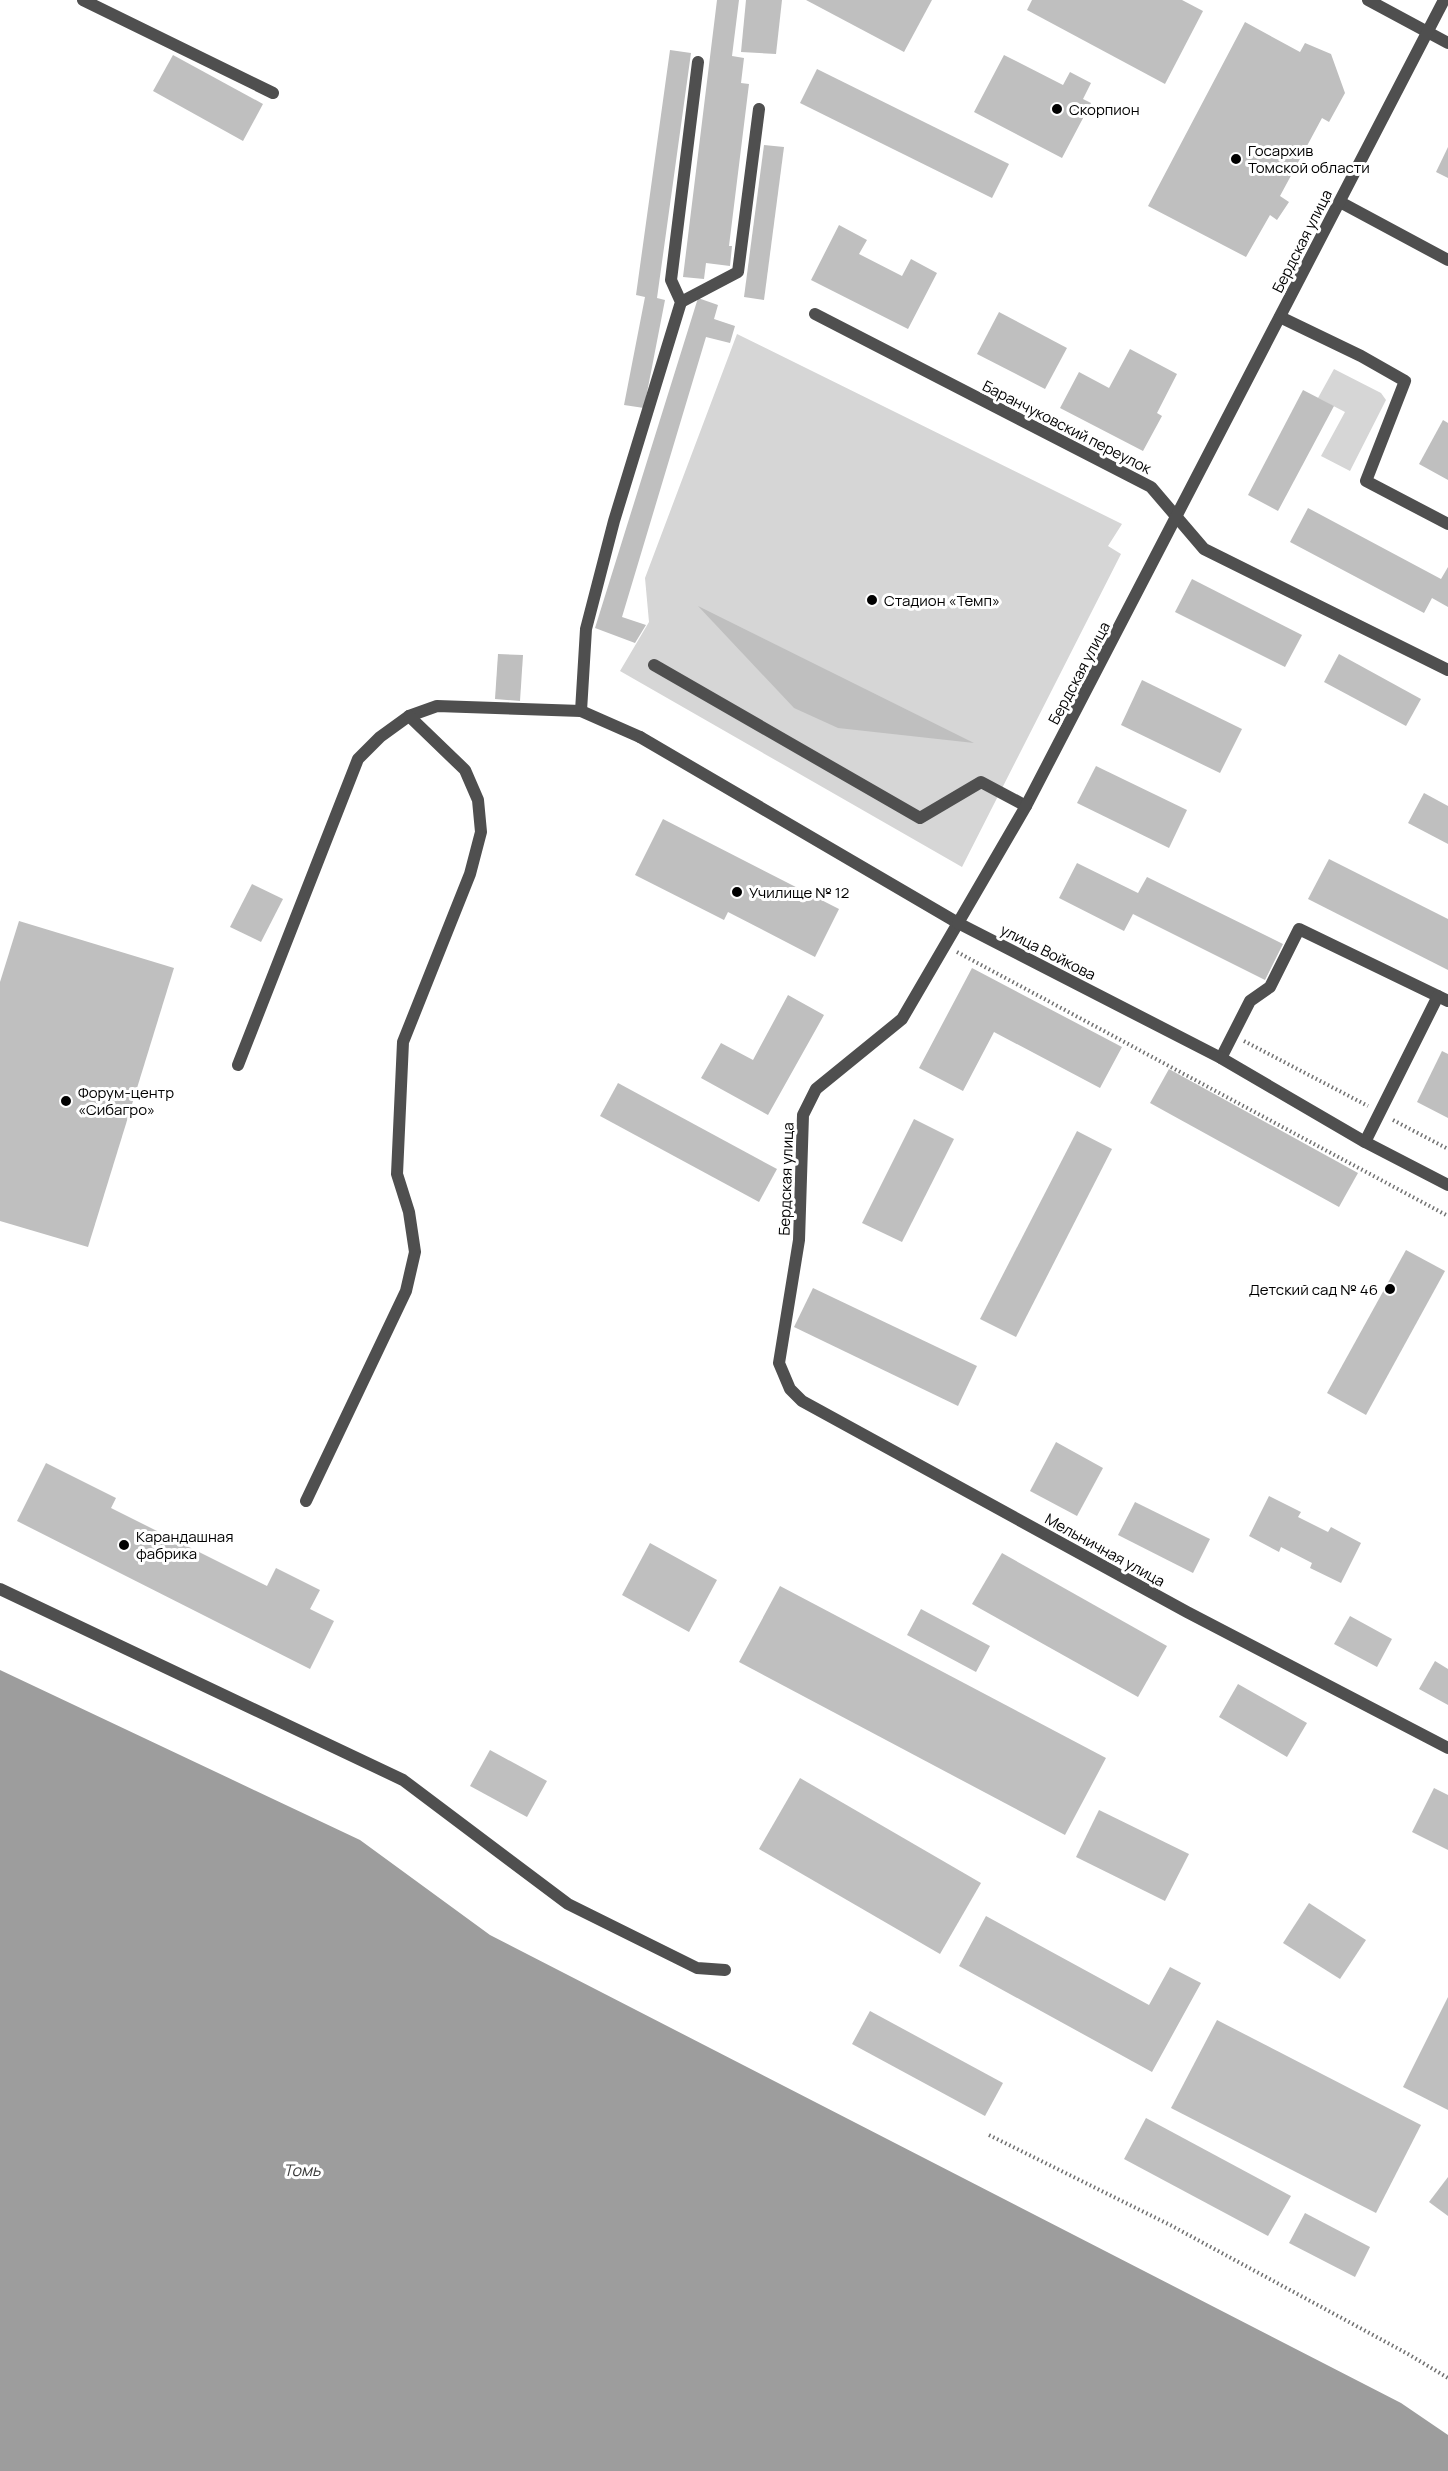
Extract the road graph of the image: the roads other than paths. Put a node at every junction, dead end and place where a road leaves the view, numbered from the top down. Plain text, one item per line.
1 (83, 0) edge
2 (1368, 0) edge
3 (1444, 0) edge
4 (1428, 32) junction
5 (1448, 43) edge
6 (698, 62) dead end
7 (273, 93) dead end
8 (759, 109) dead end
9 (1340, 202) junction
10 (1448, 260) edge
11 (681, 302) junction
12 (815, 314) dead end
13 (1280, 317) junction
14 (1177, 518) junction
15 (1448, 524) edge
16 (654, 665) dead end
17 (1448, 670) edge
18 (581, 711) junction
19 (409, 716) junction
20 (1026, 806) junction
21 (958, 923) junction
22 (1443, 999) edge
23 (1221, 1058) junction
24 (238, 1065) dead end
25 (1365, 1142) junction
26 (1448, 1185) edge
27 (780, 1349) joint
28 (306, 1501) dead end
29 (0, 1589) edge
30 (1448, 1748) edge
31 (725, 1970) dead end

1 - 7 street
2 - 4 street
3 - 4 street, Бердская улица
4 - 5 street
4 - 9 street, Бердская улица
6 - 11 street
8 - 11 street
9 - 10 street
9 - 13 street, Бердская улица
11 - 18 street
12 - 14 street, Баранчуковский переулок
13 - 14 street, Бердская улица
13 - 15 street
14 - 17 street, Баранчуковский переулок
14 - 20 street, Бердская улица
16 - 20 street
18 - 19 street
18 - 21 street, улица Войкова
19 - 24 street
19 - 28 street
20 - 21 street, Бердская улица
21 - 23 street, улица Войкова
21 - 27 street, Бердская улица
22 - 23 street
22 - 25 street
23 - 25 street, улица Войкова
25 - 26 street, улица Войкова
27 - 30 street, Мельничная улица
29 - 31 street

